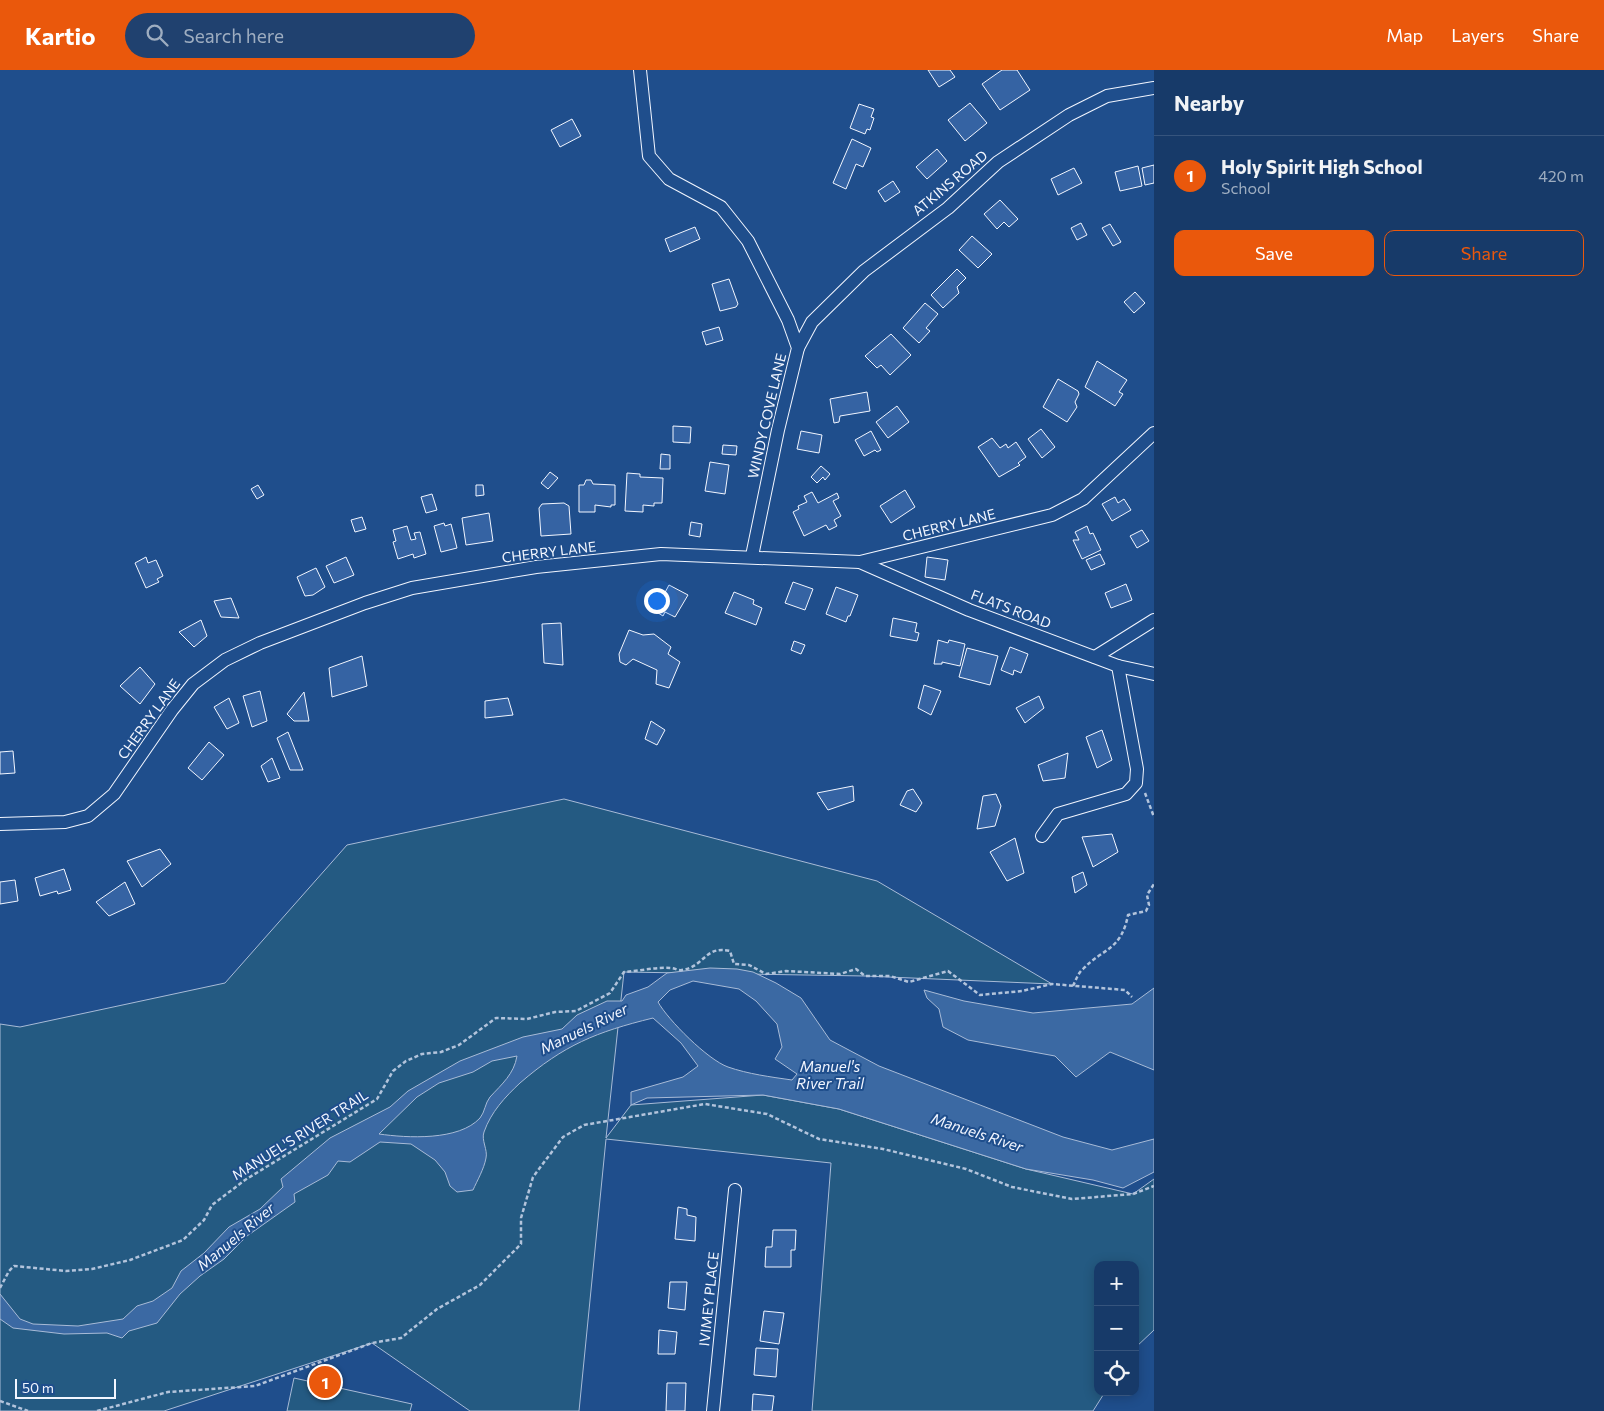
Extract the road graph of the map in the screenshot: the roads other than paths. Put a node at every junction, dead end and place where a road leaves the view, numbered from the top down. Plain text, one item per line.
1 (640, 70) edge
2 (1154, 88) edge
3 (798, 348) junction
4 (1154, 433) edge
5 (752, 556) junction
6 (860, 562) junction
7 (1154, 620) edge
8 (1096, 657) junction
9 (1118, 666) junction
10 (1154, 674) edge
11 (0, 824) edge
12 (1042, 836) dead end
13 (735, 1190) dead end
14 (713, 1411) edge

1 - 3 street, WINDY COVE LANE
2 - 3 street, ATKINS ROAD
3 - 5 street, WINDY COVE LANE
4 - 6 street, CHERRY LANE
5 - 6 street, CHERRY LANE
5 - 11 street, CHERRY LANE
6 - 8 street, FLATS ROAD
7 - 8 street
8 - 9 street, FLATS ROAD
9 - 10 street, FLATS ROAD
9 - 12 street
13 - 14 street, IVIMEY PLACE

